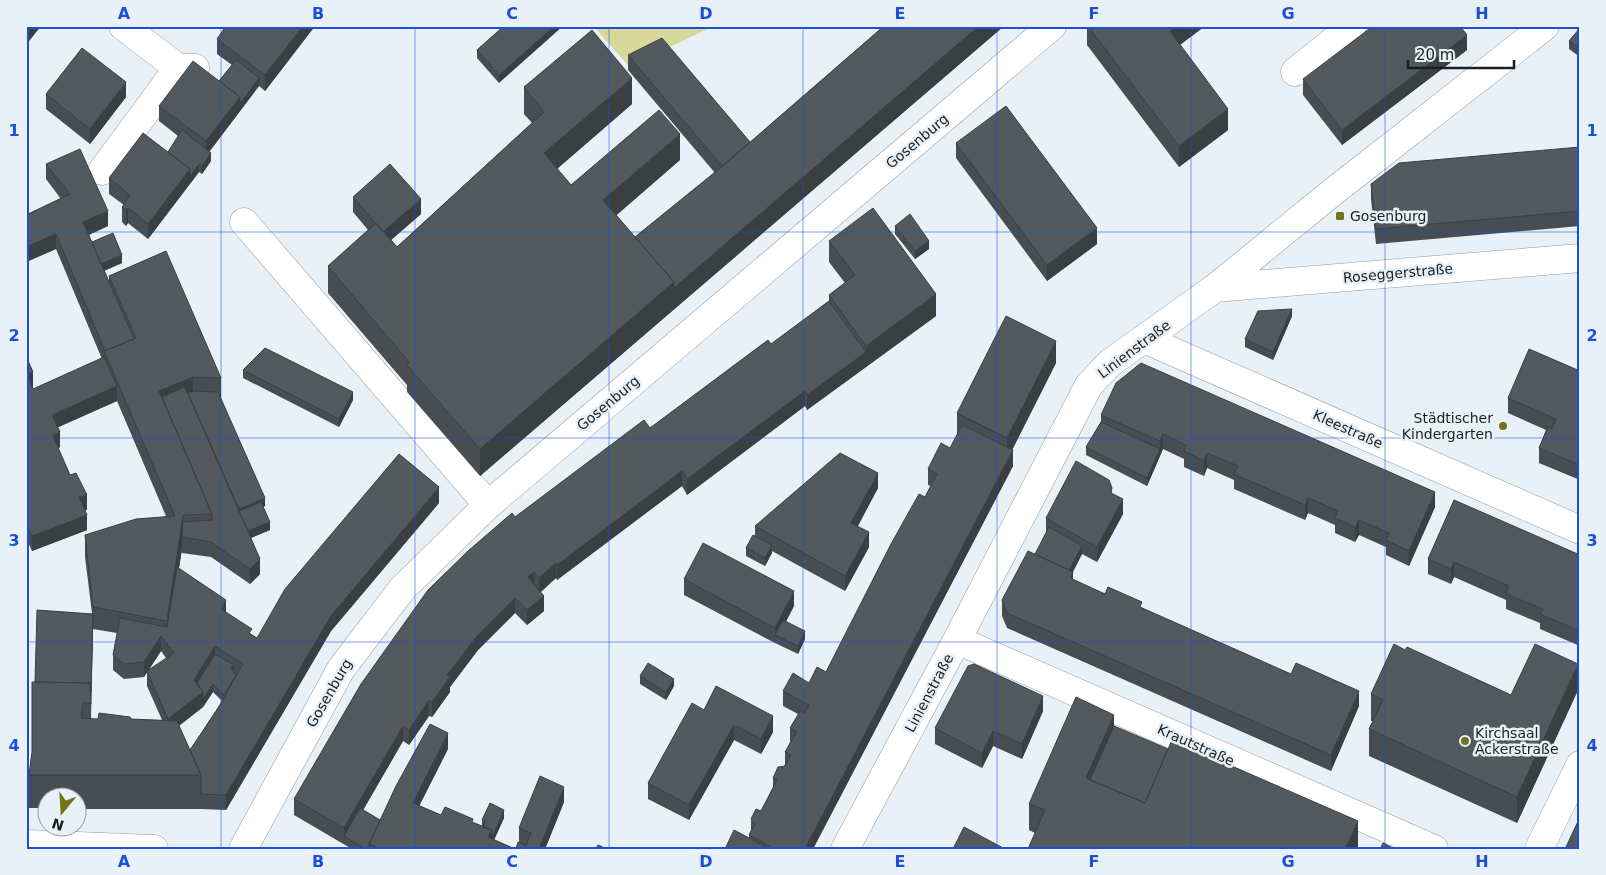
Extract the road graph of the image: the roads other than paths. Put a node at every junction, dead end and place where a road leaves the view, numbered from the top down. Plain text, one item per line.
1 (123, 26) edge
2 (1052, 26) edge
3 (1352, 26) edge
4 (1545, 26) edge
5 (155, 36) edge
6 (178, 68) junction
7 (1295, 72) dead end
8 (216, 84) edge
9 (102, 171) dead end
10 (244, 222) dead end
11 (1580, 258) edge
12 (1215, 288) junction
13 (1144, 340) junction
14 (488, 505) junction
15 (1580, 530) edge
16 (957, 640) junction
17 (1580, 765) edge
18 (26, 844) edge
19 (101, 848) edge
20 (154, 849) edge
21 (243, 849) edge
22 (845, 849) edge
23 (1434, 849) edge
24 (1539, 849) edge

1 - 5 street
2 - 14 street, Gosenburg
3 - 7 street
4 - 12 street, Linienstraße
5 - 6 street
6 - 8 street
6 - 9 street
10 - 14 street
11 - 12 street, Roseggerstraße
12 - 13 street, Linienstraße
13 - 15 street, Kleestraße
13 - 16 street, Linienstraße
14 - 21 street, Gosenburg
16 - 22 street, Linienstraße
16 - 23 street, Krautstraße
17 - 24 street
18 - 19 street
19 - 20 street

